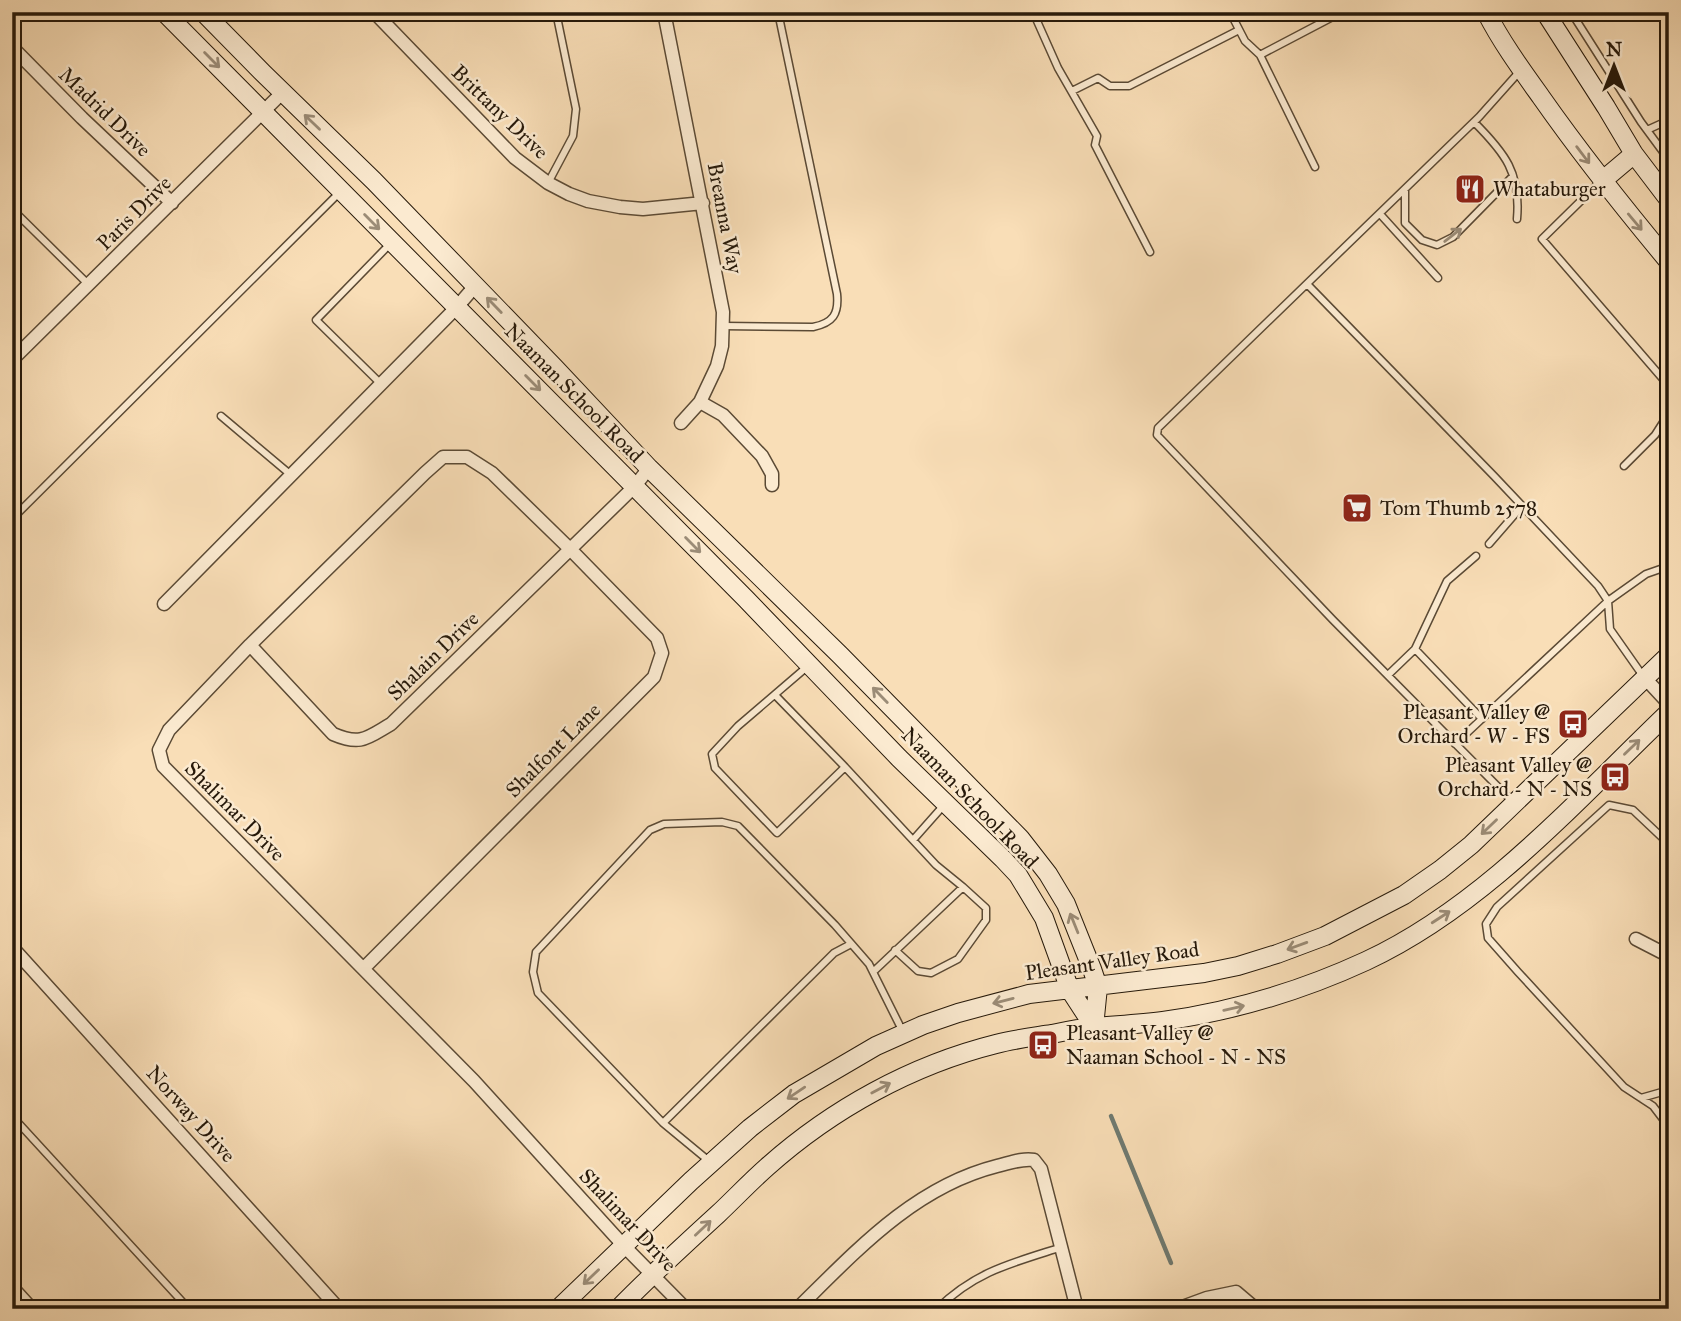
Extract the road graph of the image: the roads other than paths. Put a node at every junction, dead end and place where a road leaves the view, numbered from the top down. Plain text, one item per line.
1 (164, 12) edge
2 (203, 12) edge
3 (374, 12) edge
4 (556, 12) edge
5 (664, 12) edge
6 (778, 12) edge
7 (1033, 12) edge
8 (1230, 12) edge
9 (1342, 12) edge
10 (1486, 12) edge
11 (1545, 12) edge
12 (1571, 12) edge
13 (1239, 30) junction
14 (12, 47) edge
15 (1260, 55) junction
16 (1521, 70) junction
17 (1072, 91) junction
18 (282, 93) junction
19 (263, 111) junction
20 (1669, 120) edge
21 (1474, 122) junction
22 (1647, 130) junction
23 (1634, 155) junction
24 (1669, 160) edge
25 (1315, 167) dead end
26 (1513, 176) junction
27 (1602, 181) junction
28 (548, 183) junction
29 (1405, 189) junction
30 (341, 191) junction
31 (1669, 201) edge
32 (172, 204) junction
33 (703, 204) junction
34 (12, 209) edge
35 (1380, 214) junction
36 (1517, 219) dead end
37 (392, 242) junction
38 (1150, 252) dead end
39 (1669, 261) edge
40 (1438, 278) dead end
41 (1307, 284) junction
42 (89, 285) junction
43 (475, 286) junction
44 (457, 307) junction
45 (723, 326) junction
46 (12, 360) edge
47 (381, 384) junction
48 (1669, 386) edge
49 (700, 402) junction
50 (1669, 413) edge
51 (221, 416) dead end
52 (681, 423) dead end
53 (1662, 423) junction
54 (1669, 430) edge
55 (1624, 466) dead end
56 (649, 468) junction
57 (291, 475) junction
58 (772, 485) dead end
59 (635, 486) junction
60 (1522, 506) junction
61 (12, 519) edge
62 (1489, 544) dead end
63 (570, 549) junction
64 (1476, 556) dead end
65 (1669, 566) edge
66 (1608, 601) junction
67 (164, 604) dead end
68 (250, 645) junction
69 (1415, 649) junction
70 (1669, 655) edge
71 (810, 665) junction
72 (1388, 675) junction
73 (1644, 677) junction
74 (775, 695) junction
75 (1669, 704) edge
76 (1669, 712) edge
77 (1482, 719) junction
78 (1455, 744) junction
79 (845, 767) junction
80 (945, 803) junction
81 (1514, 804) junction
82 (913, 840) junction
83 (1669, 844) edge
84 (962, 887) junction
85 (1636, 939) dead end
86 (851, 944) junction
87 (12, 947) edge
88 (895, 950) junction
89 (1669, 957) edge
90 (364, 968) junction
91 (873, 972) junction
92 (1098, 986) junction
93 (1070, 990) junction
94 (1094, 1027) junction
95 (904, 1034) junction
96 (1669, 1090) edge
97 (1641, 1098) junction
98 (12, 1116) edge
99 (663, 1123) junction
100 (1669, 1127) edge
101 (711, 1163) junction
102 (624, 1246) junction
103 (1062, 1247) junction
104 (653, 1274) junction
105 (12, 1287) edge
106 (32, 1309) edge
107 (189, 1309) edge
108 (339, 1309) edge
109 (558, 1309) edge
110 (618, 1309) edge
111 (686, 1309) edge
112 (797, 1309) edge
113 (937, 1309) edge
114 (1077, 1309) edge
115 (1177, 1309) edge
116 (1256, 1309) edge

1 -> 19 main road, Naaman School Road
2 - 18 main road, Naaman School Road
3 - 28 street, Brittany Drive
4 - 28 lane
5 - 33 street, Breanna Way
6 - 45 lane
7 - 17 lane
8 - 13 lane
9 - 15 lane
10 - 16 main road
11 - 23 main road
12 - 22 lane
13 - 15 lane
13 - 17 lane
14 - 32 street, Madrid Drive
15 - 25 lane
16 - 21 lane
16 -> 27 main road
17 - 38 lane
18 - 19 street, Paris Drive
43 -> 18 main road, Naaman School Road
19 - 30 main road, Naaman School Road
19 - 32 street, Paris Drive
20 - 22 lane
21 - 26 lane
21 - 29 lane
22 - 24 lane
23 - 27 main road
23 - 31 main road
29 -> 26 lane
26 - 36 lane
27 -> 39 main road
27 - 48 lane
28 - 33 street, Brittany Drive
29 - 35 lane
30 -> 37 main road, Naaman School Road
30 - 61 lane
32 - 42 street, Paris Drive
33 - 45 street, Breanna Way
34 - 42 lane
35 - 40 lane
35 - 41 lane
37 - 44 main road, Naaman School Road
37 - 47 lane
41 - 60 lane
41 - 72 lane
42 - 46 street, Paris Drive
43 - 44 street
56 -> 43 main road, Naaman School Road
44 - 47 street
44 -> 59 main road, Naaman School Road
45 - 49 street, Breanna Way
47 - 57 street
49 - 52 street, Breanna Way
49 - 58 street
50 - 53 lane
51 - 57 lane
53 - 54 lane
53 - 55 lane
56 - 59 street
92 -> 56 main road, Naaman School Road
57 - 67 street
59 - 63 street, Shalain Drive
59 -> 71 main road, Naaman School Road
60 - 62 lane
60 - 66 lane
63 - 68 street, Shalimar Drive
63 - 68 street, Shalain Drive
63 - 90 street, Shalfont Lane
64 - 69 lane
65 - 66 lane
66 - 73 lane
66 - 77 lane
68 - 90 street, Shalimar Drive
69 - 72 lane
69 - 77 lane
70 - 73 main road, Pleasant Valley Road
71 - 74 lane
71 - 80 main road, Naaman School Road
72 - 78 lane
73 - 75 street
73 - 81 main road, Pleasant Valley Road
74 - 79 lane
74 - 79 lane
94 -> 76 main road
77 - 78 lane
78 - 81 lane
79 - 82 lane
80 - 82 lane
80 - 93 main road, Naaman School Road
81 -> 92 main road, Pleasant Valley Road
82 - 84 lane
83 - 97 lane
84 - 88 lane
84 - 88 lane
85 - 89 street
86 - 91 lane
86 - 99 lane
86 - 99 lane
87 - 108 street, Norway Drive
88 - 91 lane
90 - 102 street, Shalimar Drive
91 - 95 lane
92 - 93 main road, Pleasant Valley Road
92 - 94 main road, Naaman School Road
93 - 94 main road, Naaman School Road
93 -> 95 main road, Pleasant Valley Road
104 -> 94 main road
95 -> 101 main road, Pleasant Valley Road
96 - 97 lane
97 - 100 lane
98 - 107 lane
99 - 101 lane
101 - 102 main road, Pleasant Valley Road
102 - 104 street, Shalimar Drive
102 -> 109 main road, Pleasant Valley Road
103 - 112 street
103 - 113 lane
103 - 114 street
104 - 110 main road
104 - 111 street, Shalimar Drive
105 - 106 street
115 - 116 street

